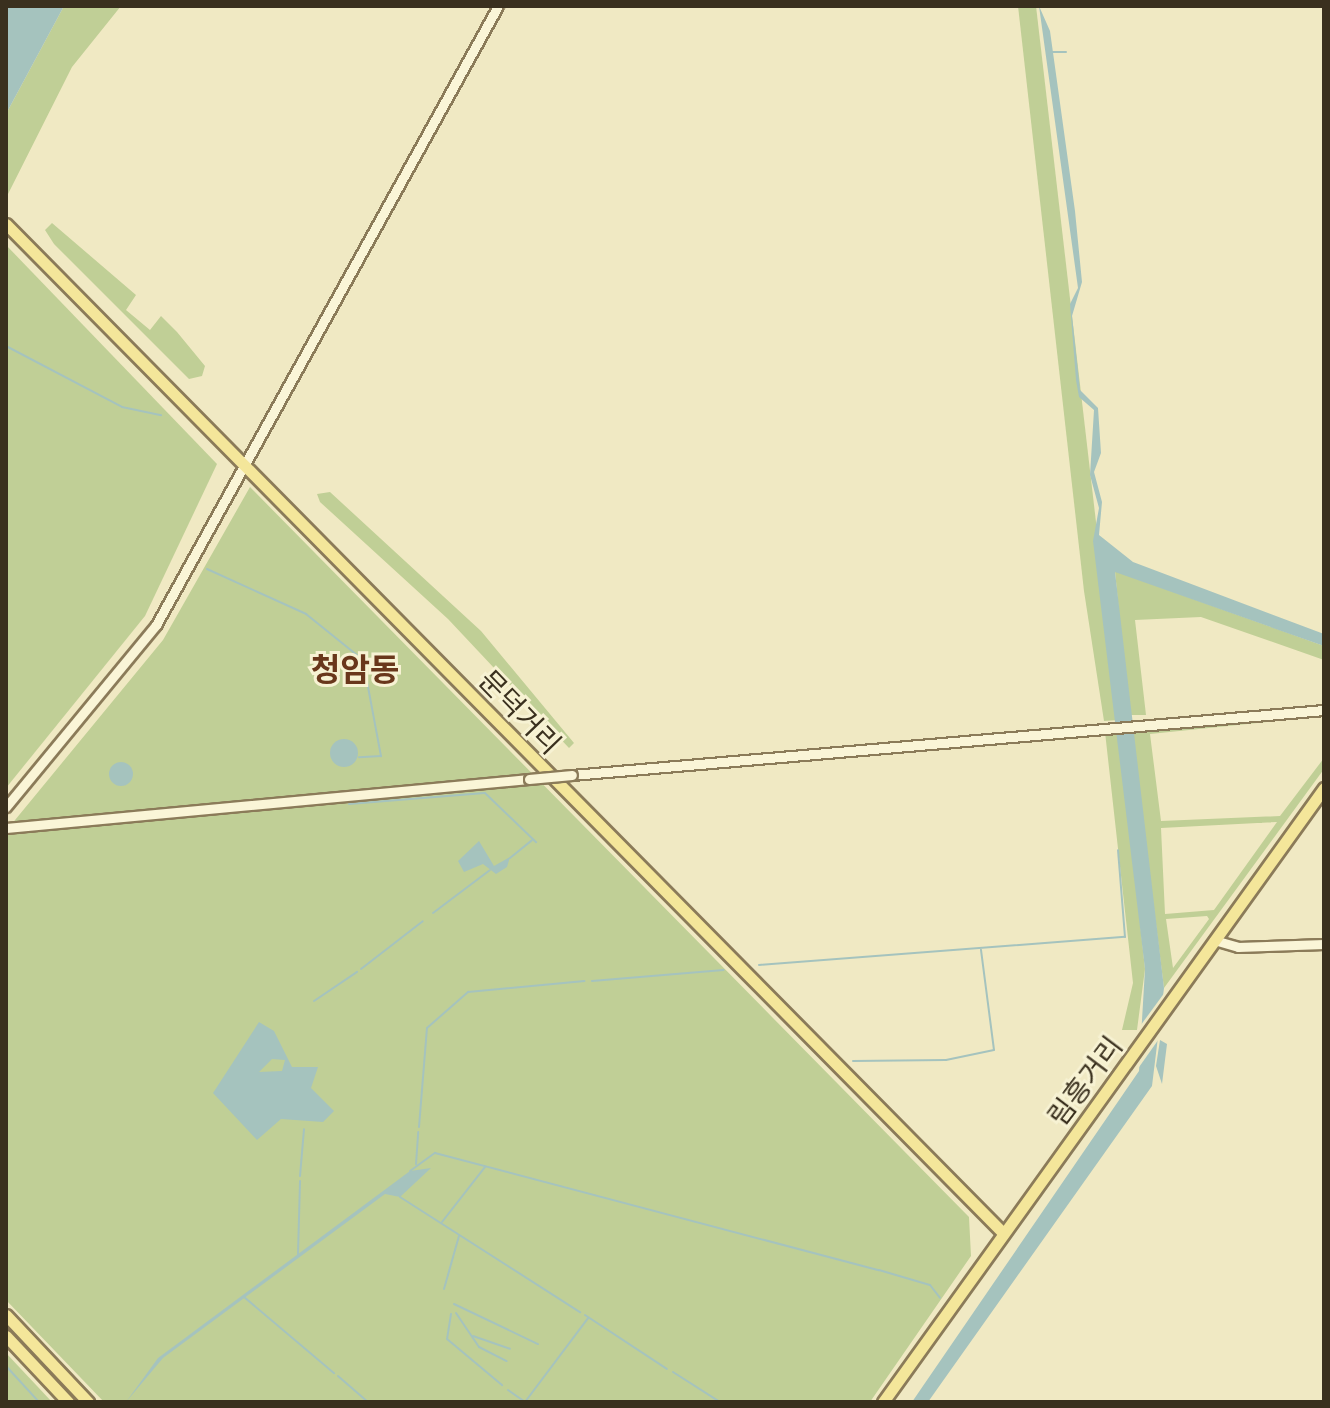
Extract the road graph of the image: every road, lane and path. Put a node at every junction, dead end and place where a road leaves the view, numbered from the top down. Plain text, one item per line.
1 (498, 6) edge
2 (6, 224) edge
3 (244, 464) junction
4 (1324, 710) edge
5 (1324, 788) edge
6 (6, 807) edge
7 (6, 828) edge
8 (1214, 940) junction
9 (1324, 944) edge
10 (1002, 1232) junction
11 (6, 1315) edge
12 (6, 1336) edge
13 (68, 1402) edge
14 (88, 1402) edge
15 (883, 1402) edge

1 - 3 street
2 - 3 main road, 문덕거리
3 - 6 street
3 - 10 main road, 문덕거리
4 - 7 street, bridge
5 - 8 main road, 림흥거리
8 - 9 street
8 - 10 main road, 림흥거리
10 - 15 main road, 림흥거리
11 - 14 main road
12 - 13 main road

